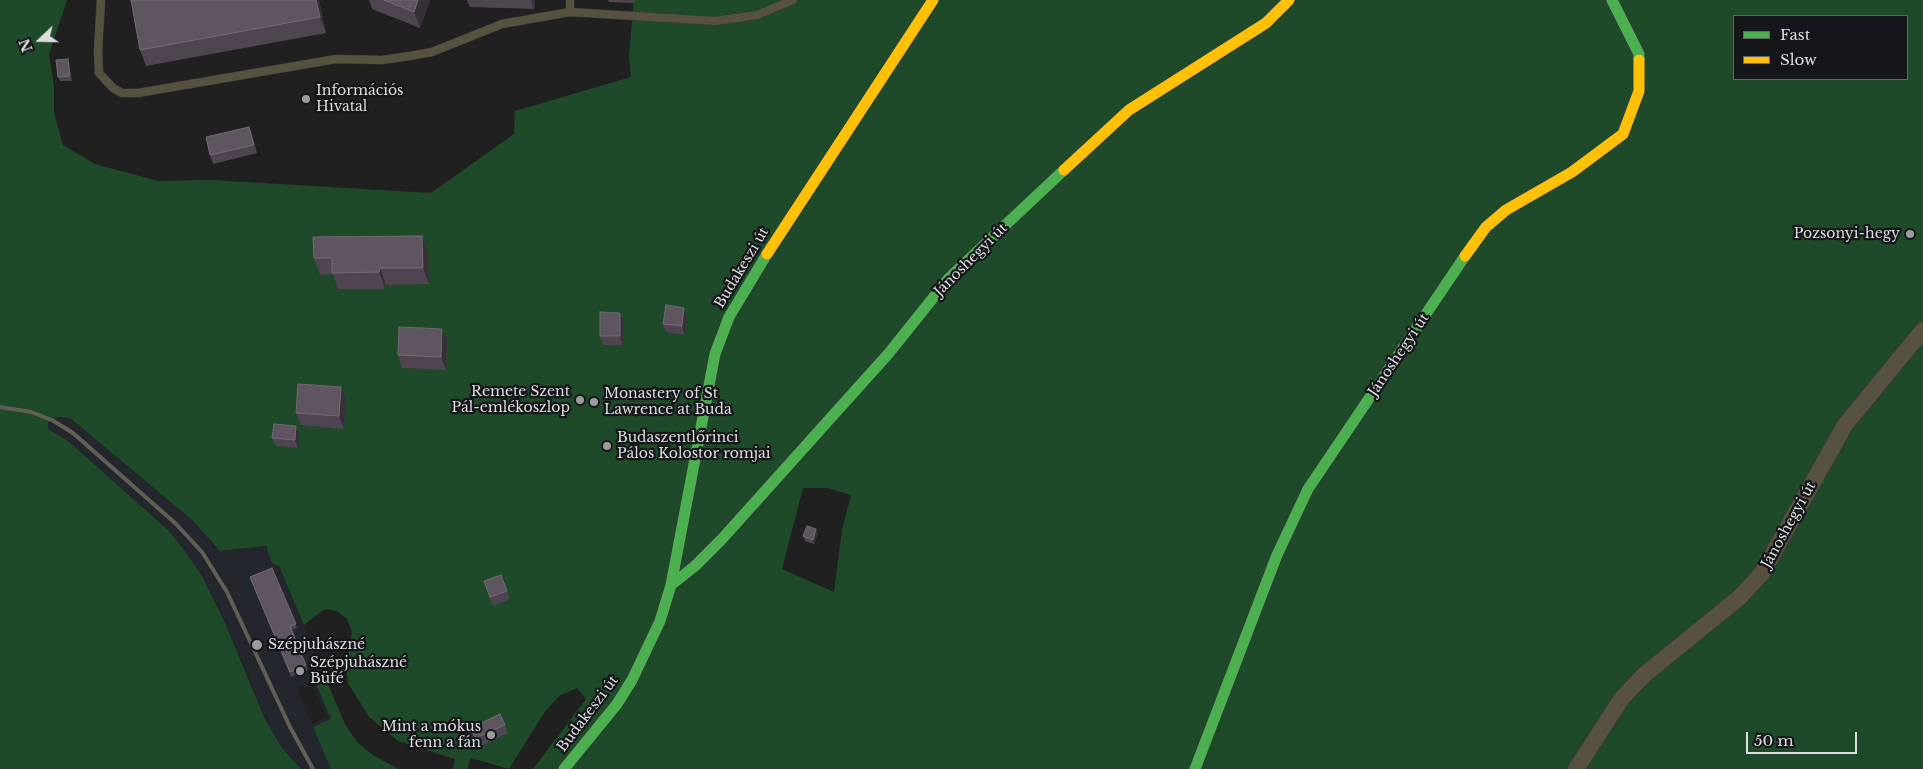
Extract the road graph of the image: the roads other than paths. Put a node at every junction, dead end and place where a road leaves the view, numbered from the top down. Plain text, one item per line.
1 (101, 0) edge
2 (570, 0) edge
3 (793, 0) edge
4 (933, 0) edge
5 (1290, 0) edge
6 (1612, 0) edge
7 (570, 12) junction
8 (1923, 330) edge
9 (677, 558) junction
10 (695, 566) junction
11 (671, 586) junction
12 (564, 769) edge
13 (1196, 769) edge
14 (1576, 769) edge

1 - 7 lane
2 - 7 lane
3 - 7 lane
4 - 9 street, Budakeszi út
5 - 10 street, Jánoshegyi út
6 - 13 street, Jánoshegyi út
8 - 14 street, Jánoshegyi út
9 - 10 street
9 - 11 street, Budakeszi út
10 - 11 street, Jánoshegyi út
11 - 12 street, Budakeszi út

